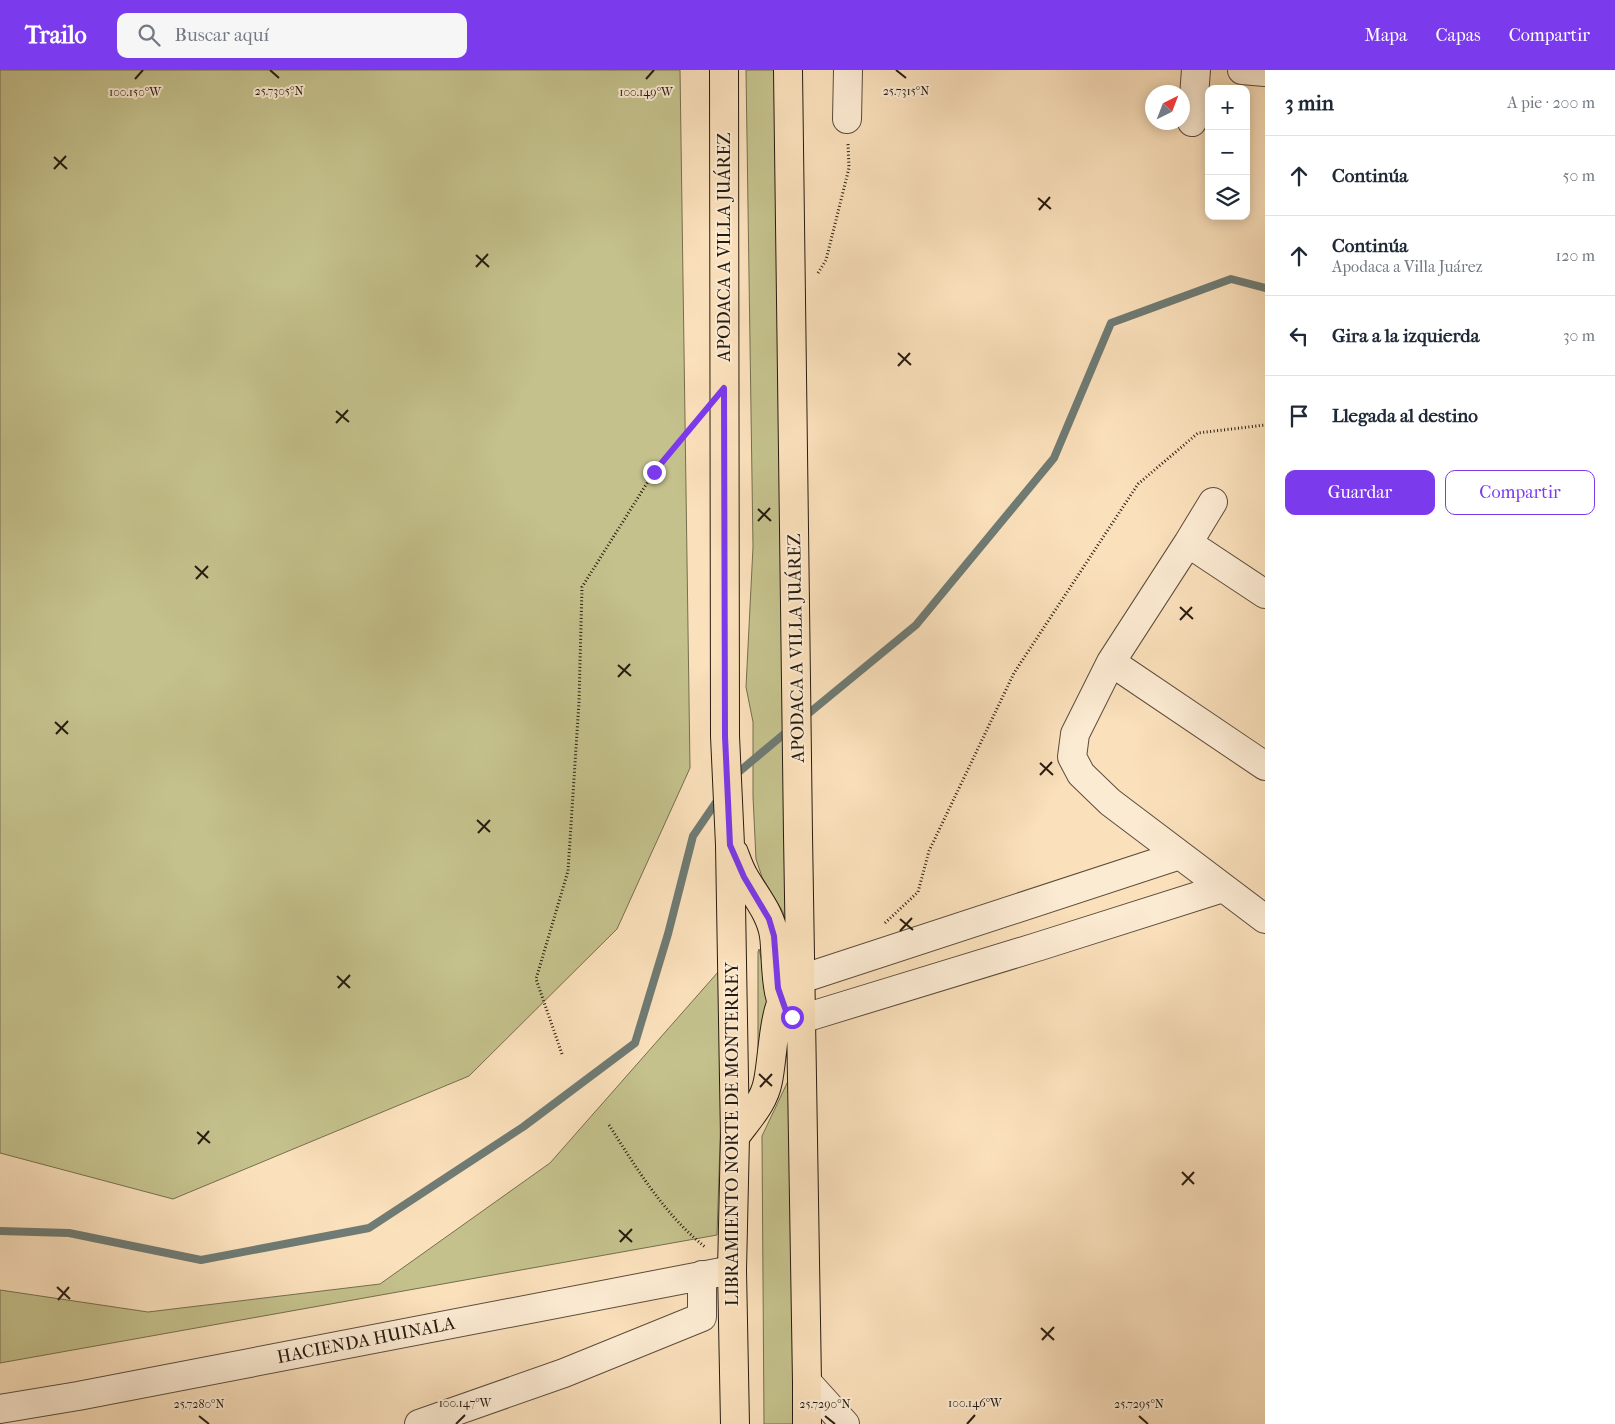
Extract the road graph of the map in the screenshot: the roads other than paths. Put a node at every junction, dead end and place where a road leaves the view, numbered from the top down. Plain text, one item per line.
1 (724, 70) edge
2 (788, 70) edge
3 (848, 70) edge
4 (1196, 70) edge
5 (1242, 70) edge
6 (1265, 72) edge
7 (847, 119) road end
8 (1192, 122) dead end
9 (1213, 502) dead end
10 (1188, 543) junction
11 (1265, 594) edge
12 (1111, 662) junction
13 (1265, 766) edge
14 (730, 845) junction
15 (1180, 855) junction
16 (1223, 888) junction
17 (1030, 903) junction
18 (1265, 919) edge
19 (1040, 946) junction
20 (801, 979) junction
21 (791, 1010) junction
22 (734, 1137) junction
23 (732, 1270) junction
24 (702, 1275) junction
25 (733, 1316) junction
26 (702, 1317) junction
27 (807, 1382) junction
28 (0, 1409) edge
29 (420, 1424) edge
30 (735, 1424) edge
31 (807, 1424) edge
32 (845, 1424) edge

1 - 14 main road, APODACA A VILLA JUÁREZ
2 - 20 main road, APODACA A VILLA JUÁREZ
3 - 7 street
4 - 8 street
5 - 6 street
9 - 10 street
10 - 11 street
10 - 12 street
12 - 13 street
12 - 15 street
14 - 21 main road
14 - 22 main road, LIBRAMIENTO NORTE DE MONTERREY
15 - 16 street
15 - 17 street
16 - 18 street
16 - 19 street
17 - 19 street
17 - 20 street
19 - 21 street
20 - 21 main road
21 - 22 main road
21 - 27 main road
22 - 23 main road, LIBRAMIENTO NORTE DE MONTERREY
23 - 24 street, HACIENDA HUINALA
23 - 25 main road, LIBRAMIENTO NORTE DE MONTERREY
24 - 26 street
24 - 28 street, HACIENDA HUINALA
25 - 26 street
25 - 30 main road, LIBRAMIENTO NORTE DE MONTERREY
26 - 29 street
27 - 31 main road
27 - 32 street

